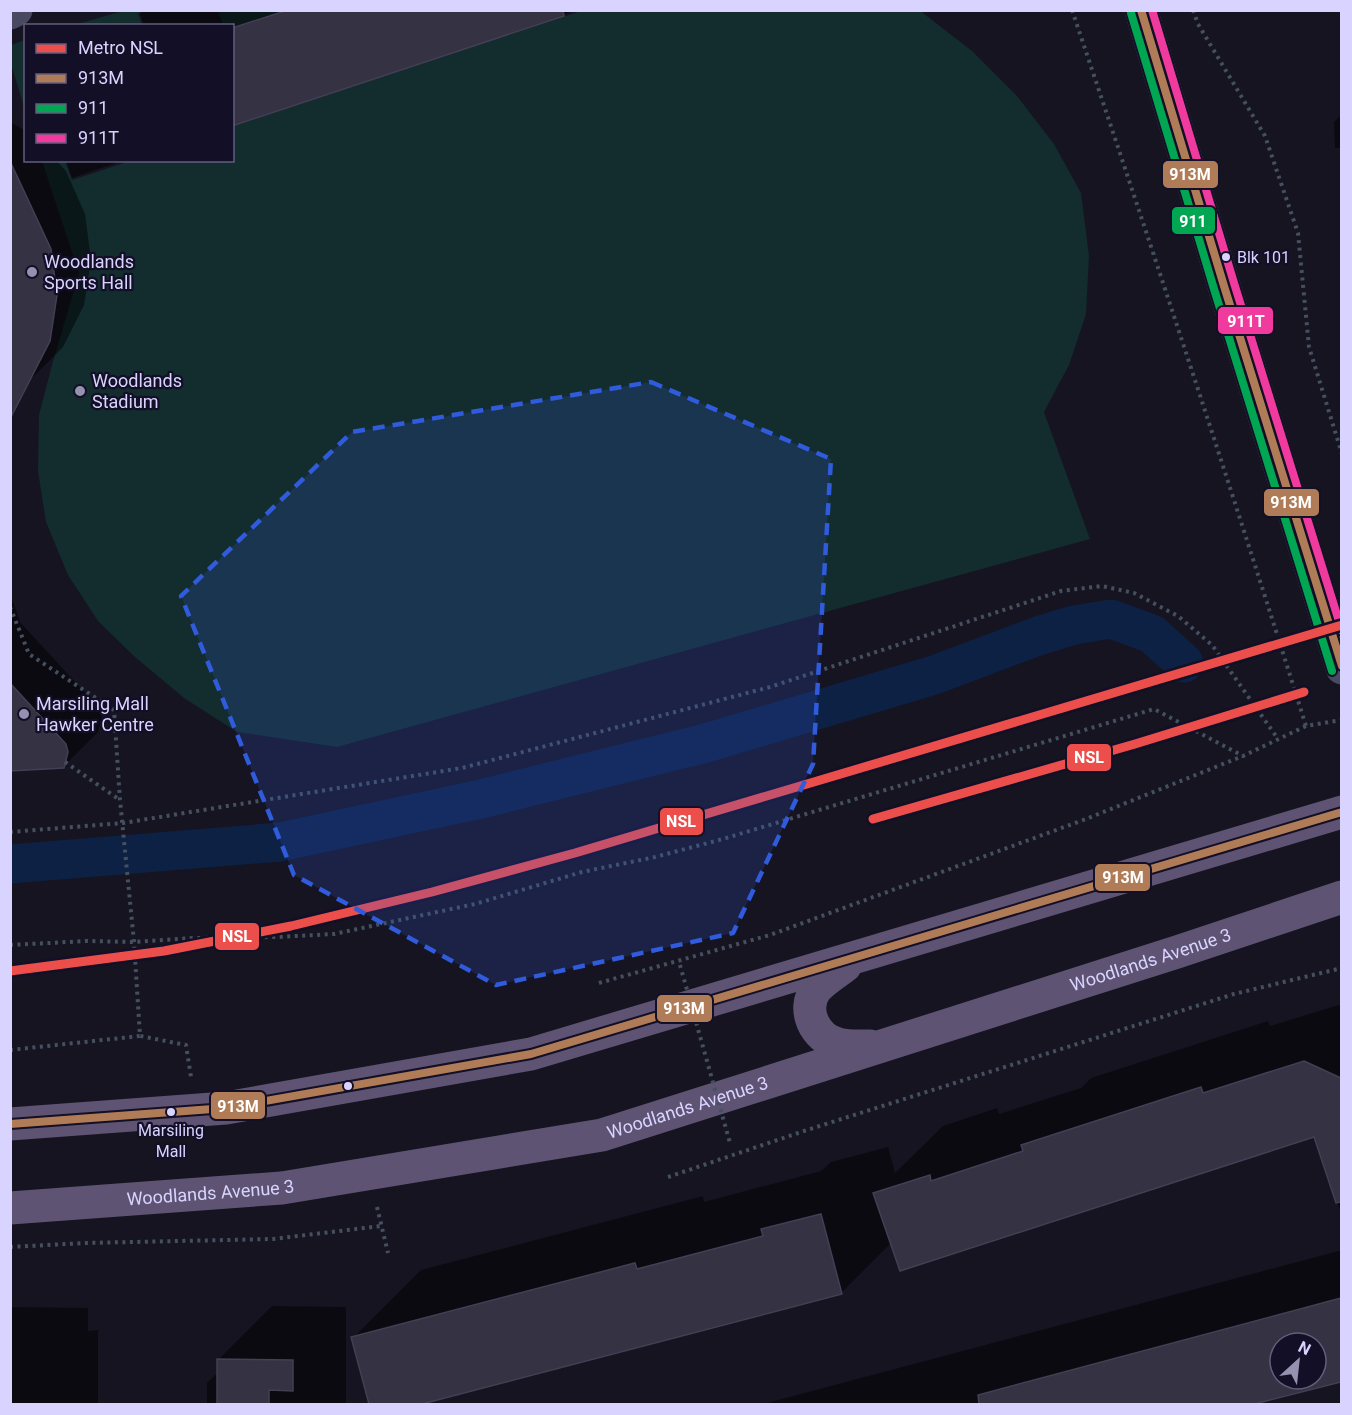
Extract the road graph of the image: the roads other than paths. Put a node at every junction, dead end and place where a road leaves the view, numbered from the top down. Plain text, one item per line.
1 (16, 10) edge
2 (1141, 10) edge
3 (10, 13) edge
4 (1341, 668) edge
5 (1341, 812) edge
6 (1341, 897) edge
7 (855, 958) junction
8 (881, 1046) junction
9 (10, 1124) edge
10 (10, 1208) edge

1 - 3 street
2 - 4 street
5 - 7 main road
6 - 8 main road, Woodlands Avenue 3
7 - 8 main road
7 - 9 main road
8 - 10 main road, Woodlands Avenue 3

